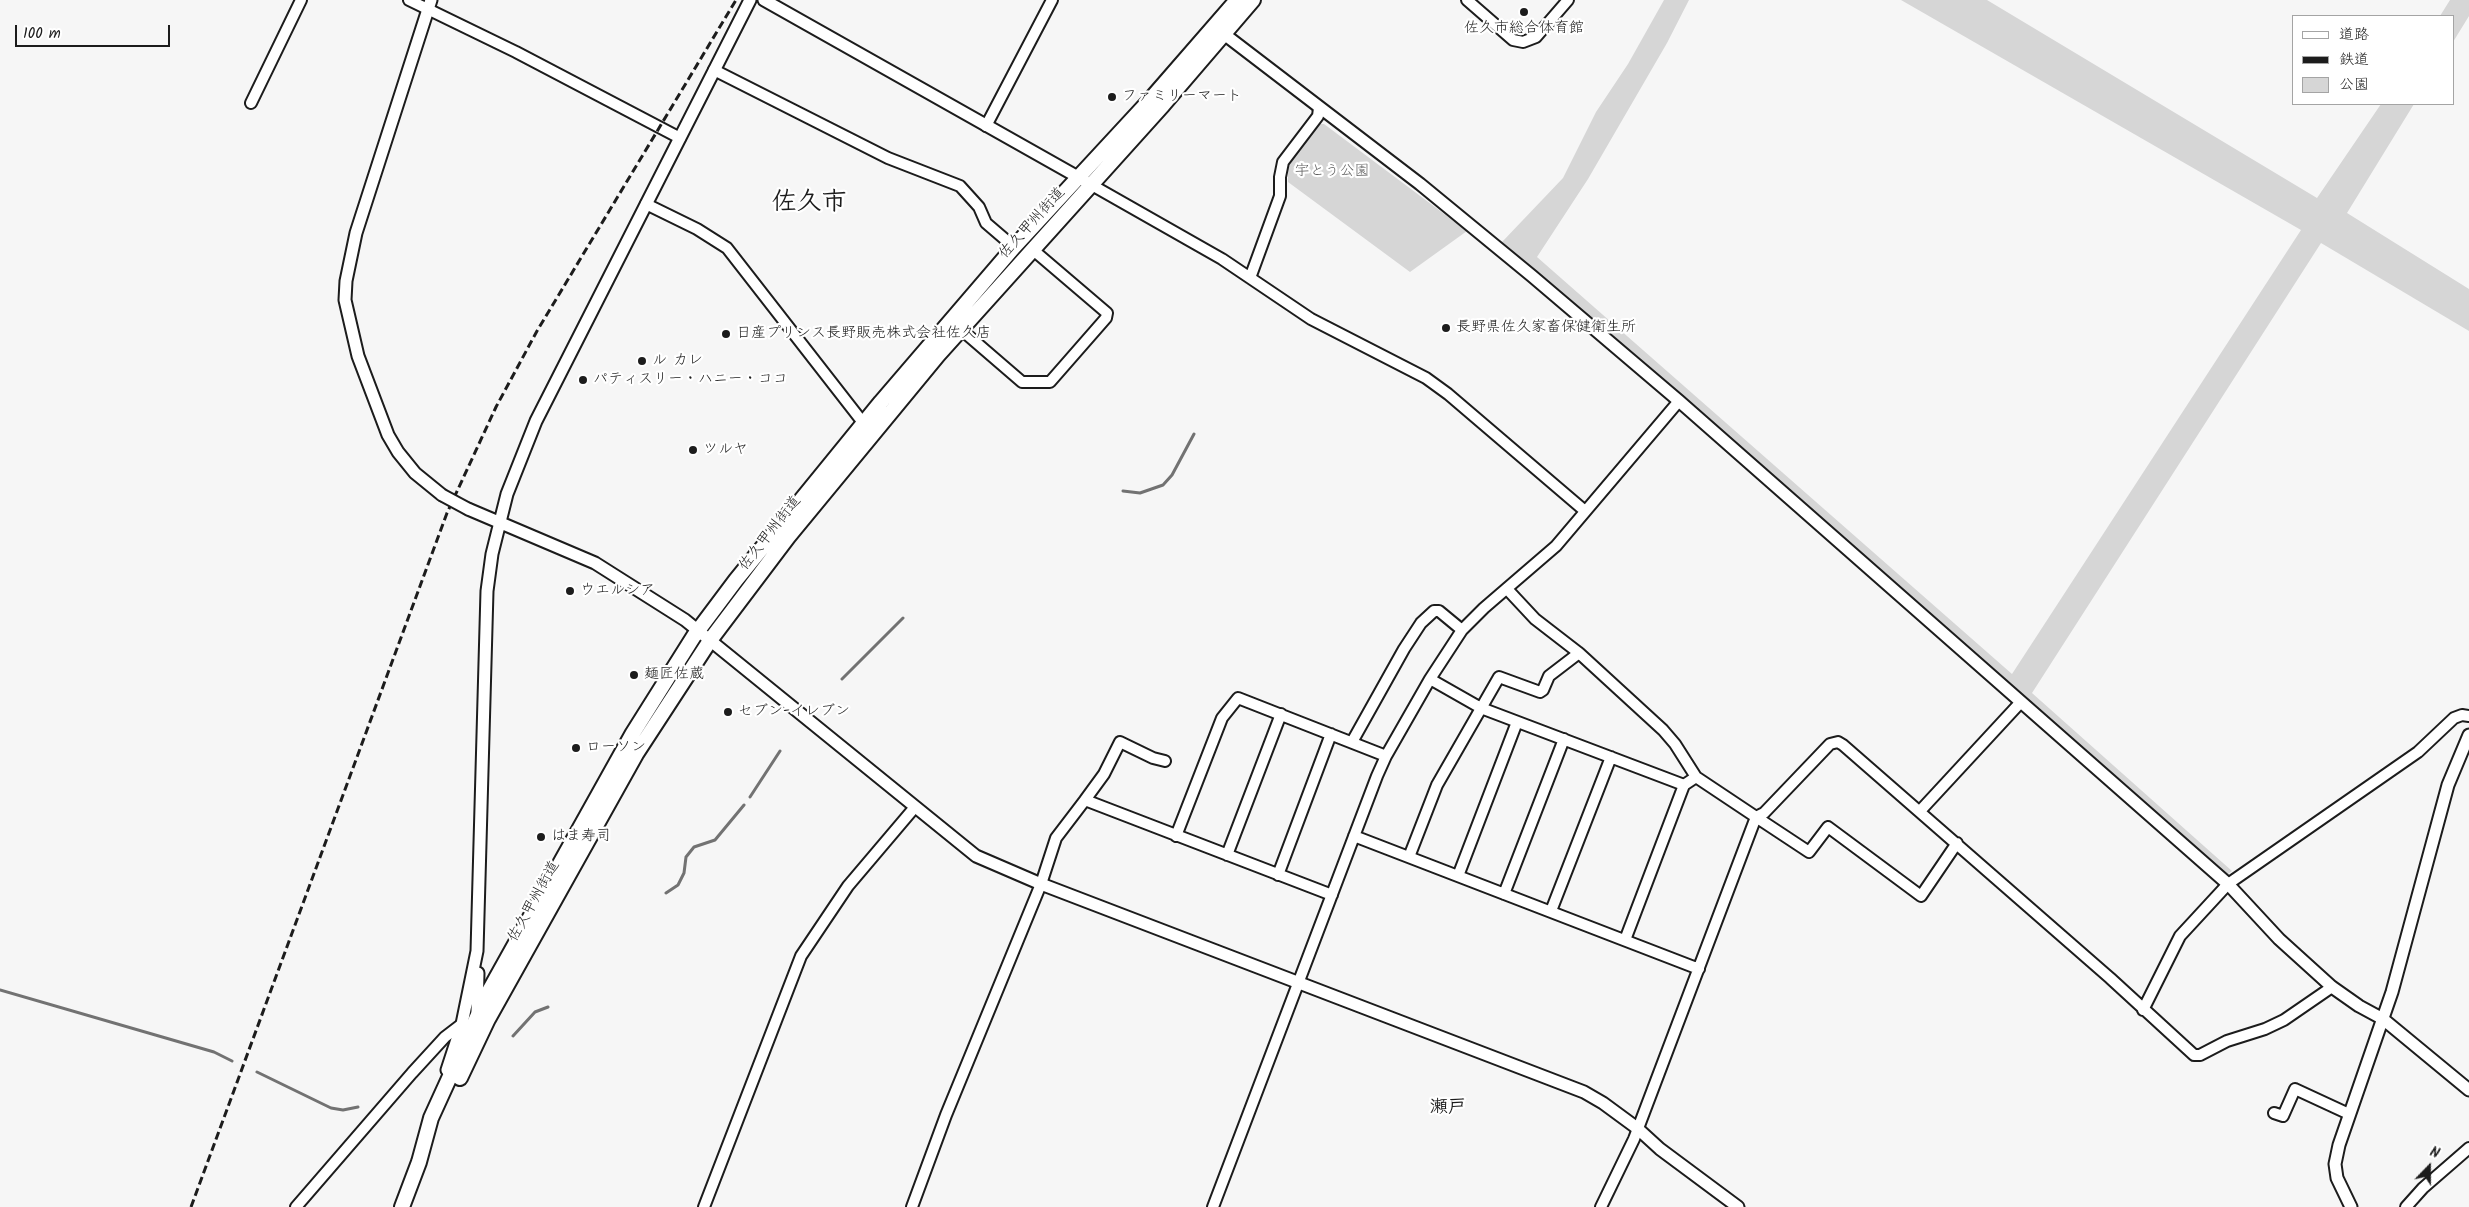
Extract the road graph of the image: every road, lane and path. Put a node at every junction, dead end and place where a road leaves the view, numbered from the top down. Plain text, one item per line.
1 (301, 0) edge
2 (409, 0) edge
3 (750, 0) edge
4 (764, 0) edge
5 (1052, 0) edge
6 (1237, 0) edge
7 (1253, 0) edge
8 (1467, 0) edge
9 (1568, 0) edge
10 (429, 4) edge
11 (1224, 34) junction
12 (714, 70) junction
13 (251, 103) dead end
14 (1319, 108) junction
15 (986, 126) junction
16 (680, 138) junction
17 (1084, 181) junction
18 (646, 204) junction
19 (1014, 247) junction
20 (1032, 249) junction
21 (1250, 278) junction
22 (956, 325) junction
23 (1679, 401) junction
24 (867, 429) junction
25 (1585, 512) junction
26 (499, 522) junction
27 (1507, 589) junction
28 (698, 630) junction
29 (1462, 630) junction
30 (711, 639) junction
31 (1579, 653) junction
32 (1430, 680) junction
33 (2020, 703) junction
34 (1481, 708) junction
35 (1281, 714) junction
36 (2469, 716) edge
37 (1517, 722) junction
38 (1332, 734) junction
39 (2469, 734) edge
40 (1564, 739) junction
41 (1352, 742) junction
42 (1386, 756) junction
43 (1611, 758) junction
44 (1165, 761) dead end
45 (1696, 777) junction
46 (1684, 785) junction
47 (1085, 800) junction
48 (914, 807) junction
49 (1920, 811) junction
50 (1756, 817) junction
51 (1176, 836) junction
52 (1354, 836) junction
53 (1957, 843) junction
54 (1227, 855) junction
55 (1409, 857) junction
56 (1278, 875) junction
57 (1458, 876) junction
58 (1041, 884) junction
59 (2228, 884) junction
60 (1504, 894) junction
61 (1332, 895) junction
62 (1551, 911) junction
63 (1625, 940) junction
64 (477, 951) junction
65 (1699, 969) junction
66 (1298, 983) junction
67 (2332, 987) junction
68 (2143, 1010) junction
69 (477, 1016) junction
70 (2383, 1019) junction
71 (462, 1024) junction
72 (472, 1052) junction
73 (2469, 1090) edge
74 (2274, 1113) dead end
75 (2349, 1114) junction
76 (431, 1118) junction
77 (1637, 1128) junction
78 (2469, 1148) edge
79 (419, 1162) junction
80 (296, 1207) edge
81 (402, 1207) edge
82 (704, 1207) edge
83 (912, 1207) edge
84 (1213, 1207) edge
85 (1600, 1207) edge
86 (1738, 1207) edge
87 (2350, 1207) edge
88 (2406, 1207) edge

1 - 13 street
2 - 10 street
3 - 12 street
4 - 15 street
5 - 15 street
6 - 17 main road, 佐久甲州街道
7 - 11 main road, 佐久甲州街道
8 - 9 street
10 - 16 street
10 - 26 street, bridge
11 - 14 street
11 - 17 main road, 佐久甲州街道
12 - 16 street
12 - 19 street
14 - 21 street
14 - 23 street
15 - 17 street
16 - 18 street
17 - 19 main road, 佐久甲州街道
17 - 20 main road, 佐久甲州街道
17 - 21 street
18 - 24 street
18 - 26 street
19 - 22 main road, 佐久甲州街道
20 - 22 main road, 佐久甲州街道
20 - 22 street
21 - 25 street
22 - 24 main road, 佐久甲州街道
23 - 25 street
23 - 33 street
24 - 28 main road, 佐久甲州街道
24 - 30 main road, 佐久甲州街道
25 - 27 street
26 - 28 street
26 - 64 street
27 - 29 street
27 - 31 street
28 - 30 street
28 - 69 main road, 佐久甲州街道
29 - 32 street
29 - 41 street
30 - 48 street
30 - 72 main road, 佐久甲州街道
31 - 34 street
31 - 45 street
32 - 34 street
32 - 42 street
33 - 49 street
33 - 59 street
34 - 37 street
34 - 55 street
35 - 38 street
35 - 51 street
35 - 54 street
36 - 59 street
37 - 40 street
37 - 57 street
38 - 41 street
38 - 56 street
39 - 70 street
40 - 43 street
40 - 60 street
41 - 42 street
42 - 52 street
43 - 46 street
43 - 62 street
44 - 47 street
45 - 46 street
45 - 50 street
46 - 63 street
47 - 51 street
47 - 58 street
48 - 58 street
48 - 82 street
49 - 50 street
49 - 53 street
50 - 53 street
50 - 65 street
51 - 54 street
52 - 55 street
52 - 61 street
53 - 68 street
54 - 56 street
55 - 57 street
56 - 61 street
57 - 60 street
58 - 66 street
58 - 83 street
59 - 67 street
59 - 68 street
60 - 62 street
61 - 66 street
62 - 63 street
63 - 65 street
64 - 69 street
64 - 71 street
65 - 77 street
66 - 77 street
66 - 84 street
67 - 68 street
67 - 70 street
69 - 72 street
69 - 76 main road, 佐久甲州街道
70 - 73 street
70 - 75 street
71 - 76 street
71 - 80 street
72 - 79 main road, 佐久甲州街道
74 - 75 street
75 - 87 street
76 - 79 main road, 佐久甲州街道
77 - 85 street
77 - 86 street
78 - 88 street
79 - 81 main road, 佐久甲州街道

